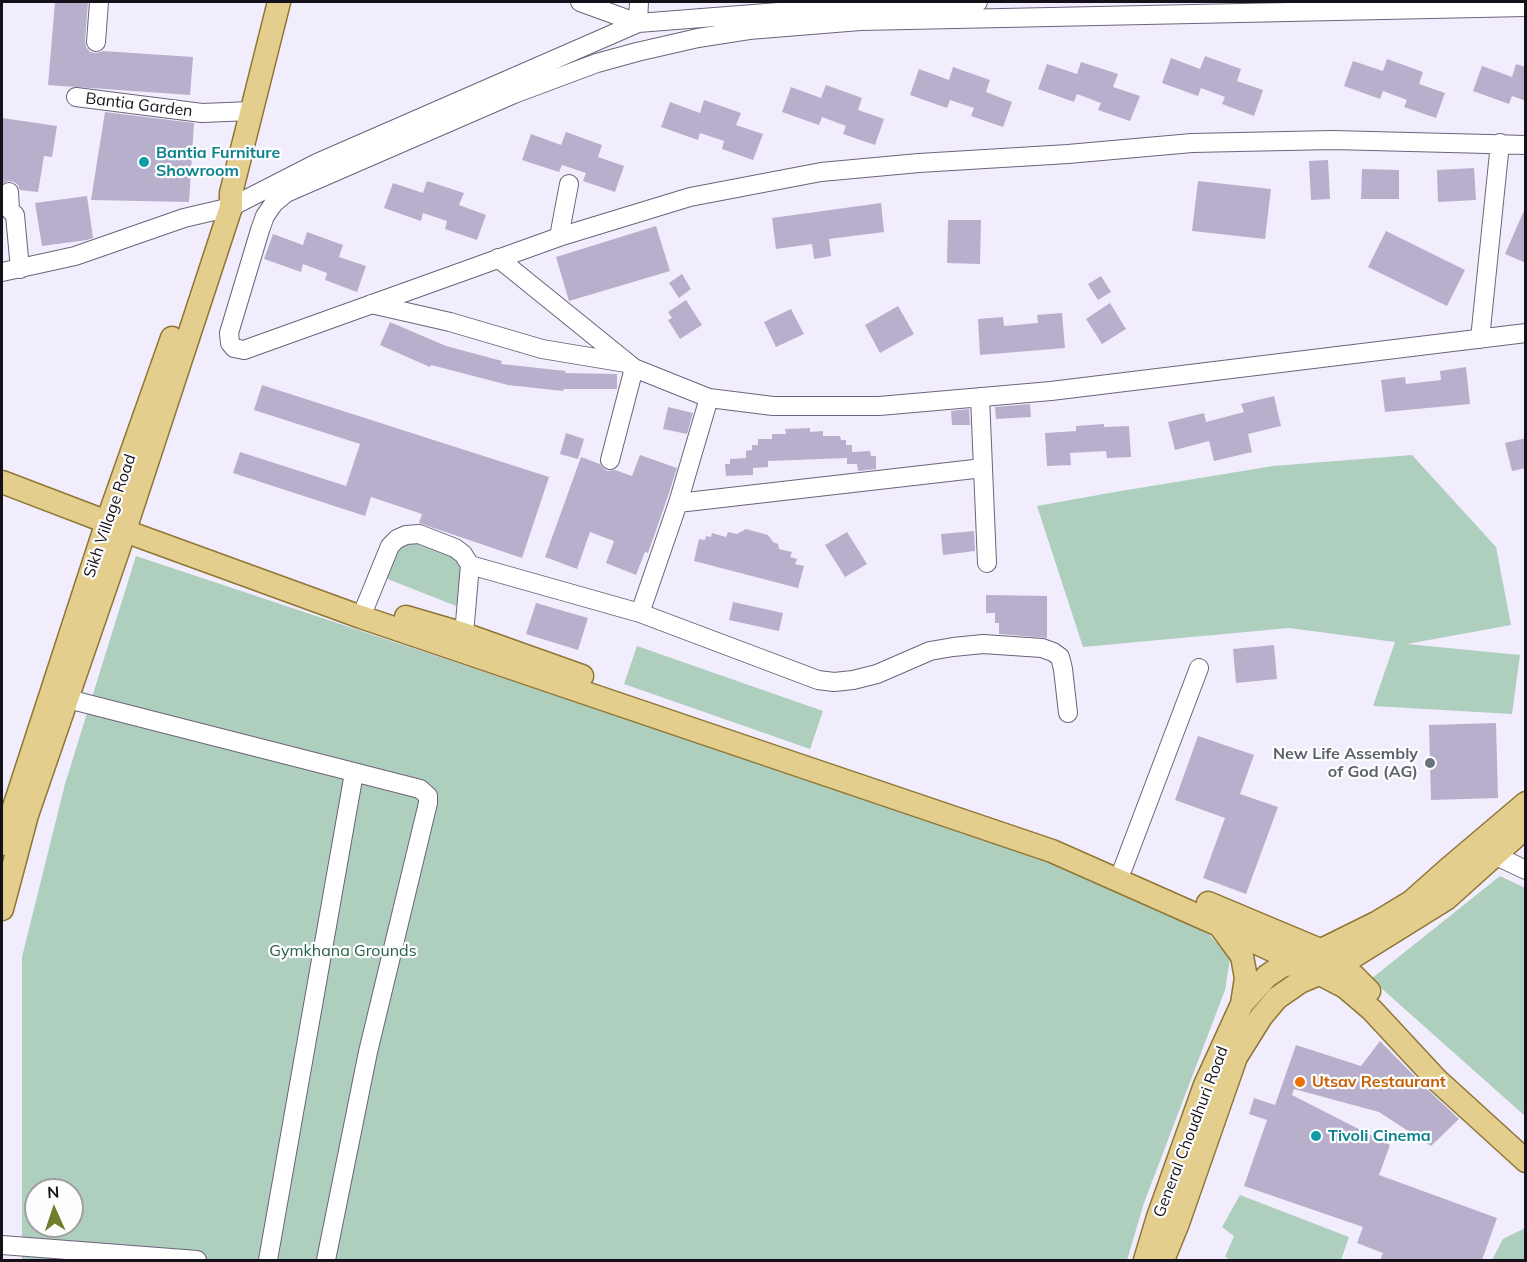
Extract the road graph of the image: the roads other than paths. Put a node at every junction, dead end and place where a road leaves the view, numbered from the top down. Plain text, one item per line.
1 (99, 2) edge
2 (278, 2) edge
3 (580, 2) edge
4 (639, 2) edge
5 (978, 2) edge
6 (856, 4) edge
7 (1526, 7) edge
8 (638, 23) junction
9 (96, 42) dead end
10 (76, 98) dead end
11 (251, 111) junction
12 (1500, 143) junction
13 (1526, 145) edge
14 (569, 184) dead end
15 (9, 192) dead end
16 (226, 204) junction
17 (559, 237) junction
18 (498, 258) junction
19 (20, 269) junction
20 (2, 272) edge
21 (371, 304) junction
22 (1526, 333) edge
23 (1480, 339) junction
24 (630, 365) junction
25 (709, 398) junction
26 (980, 398) junction
27 (610, 460) dead end
28 (983, 468) junction
29 (2, 470) edge
30 (2, 482) edge
31 (678, 503) junction
32 (118, 520) junction
33 (987, 563) dead end
34 (470, 566) junction
35 (363, 610) junction
36 (640, 613) junction
37 (464, 634) junction
38 (1199, 668) dead end
39 (68, 699) junction
40 (1068, 713) dead end
41 (354, 773) junction
42 (1526, 804) edge
43 (1526, 827) edge
44 (2, 844) edge
45 (1494, 855) junction
46 (1123, 868) junction
47 (1526, 870) edge
48 (2, 909) edge
49 (1220, 925) junction
50 (1262, 935) junction
51 (1320, 950) junction
52 (1363, 951) junction
53 (1297, 962) junction
54 (1330, 969) junction
55 (1364, 985) junction
56 (1242, 1004) junction
57 (1526, 1141) edge
58 (1526, 1161) edge
59 (2, 1245) edge
60 (196, 1260) edge
61 (268, 1260) edge
62 (326, 1260) edge
63 (1145, 1260) edge
64 (1163, 1260) edge

1 - 9 street
2 - 11 main road, Sikh Village Road
3 - 8 street
4 - 8 street
5 - 6 street
6 - 8 street
7 - 21 street
8 - 16 street
10 - 11 street, Bantia Garden
11 - 16 main road, Sikh Village Road
12 - 13 street
12 - 17 street
12 - 23 street
14 - 17 street
15 - 19 street
16 - 19 street
16 - 32 main road, Sikh Village Road
17 - 18 street
18 - 21 street
18 - 24 street
19 - 20 street
21 - 24 street
22 - 23 street
23 - 26 street
24 - 25 street
24 - 27 street
25 - 26 street
25 - 31 street
26 - 28 street
28 - 31 street
28 - 33 street
29 - 32 main road
30 - 32 main road
31 - 36 street
32 - 35 main road
32 - 39 main road
32 - 44 main road, Sikh Village Road
34 - 35 street
34 - 36 street
34 - 37 street
35 - 37 main road
35 - 49 main road
36 - 40 street
37 - 46 main road
38 - 46 street
39 - 41 street
39 - 48 main road
41 - 61 street
41 - 62 street
42 - 51 main road
43 - 45 main road, General Choudhuri Road
45 - 47 street
45 - 52 main road, General Choudhuri Road
46 - 50 main road
49 - 50 main road
49 - 56 main road
50 - 51 main road
50 - 53 main road
51 - 53 main road, General Choudhuri Road
51 - 54 main road
52 - 54 main road, General Choudhuri Road
52 - 55 main road
53 - 54 main road
53 - 56 main road, General Choudhuri Road
54 - 55 main road
54 - 58 main road
54 - 64 main road, General Choudhuri Road
55 - 57 main road
56 - 63 main road, General Choudhuri Road
59 - 60 street

